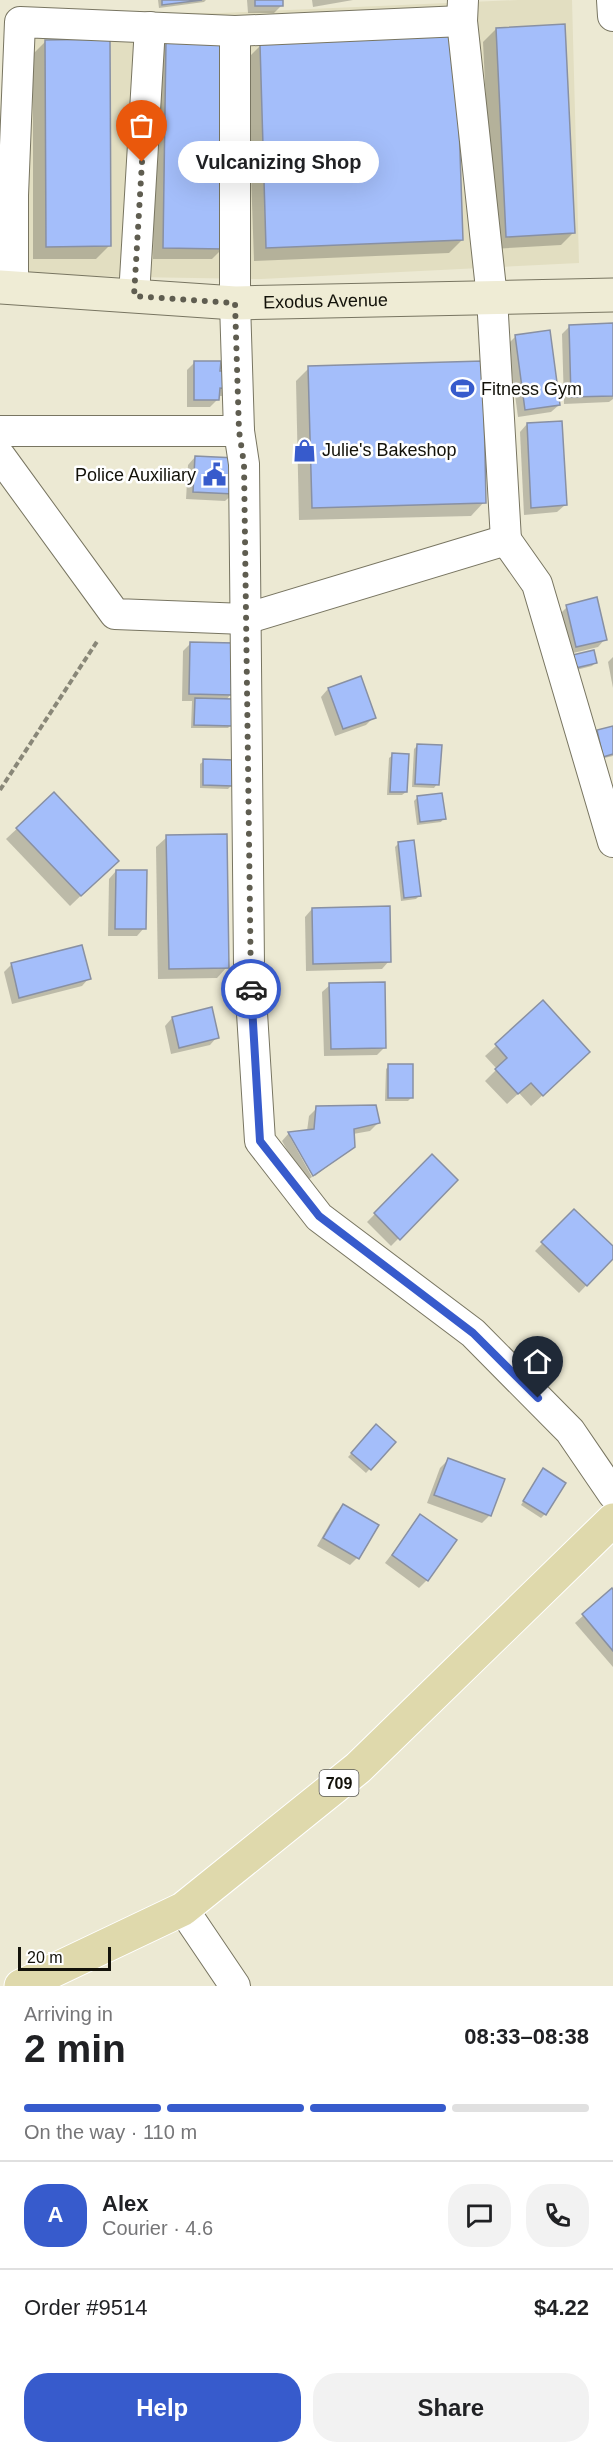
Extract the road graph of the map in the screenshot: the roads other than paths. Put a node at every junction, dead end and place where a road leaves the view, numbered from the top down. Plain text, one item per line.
1 (612, 0) edge
2 (462, 11) edge
3 (613, 16) edge
4 (150, 27) junction
5 (235, 31) junction
6 (6, 288) edge
7 (613, 295) edge
8 (134, 296) junction
9 (492, 297) junction
10 (235, 303) junction
11 (0, 431) edge
12 (239, 431) junction
13 (0, 456) edge
14 (506, 540) junction
15 (245, 619) junction
16 (613, 842) edge
17 (613, 1494) edge
18 (613, 1520) edge
19 (183, 1908) junction
20 (21, 1986) edge
21 (235, 1986) edge

1 - 3 street
2 - 5 street
2 - 9 street
4 - 5 street
4 - 6 street
4 - 8 street
5 - 10 street
6 - 8 street, Exodus Avenue
7 - 9 street, Exodus Avenue
8 - 10 street, Exodus Avenue
9 - 10 street, Exodus Avenue
9 - 14 street
10 - 12 street
11 - 12 street
12 - 15 street
13 - 15 street
14 - 15 street
14 - 16 street
15 - 17 street
18 - 19 main road, 709
19 - 20 main road, 709
19 - 21 street

